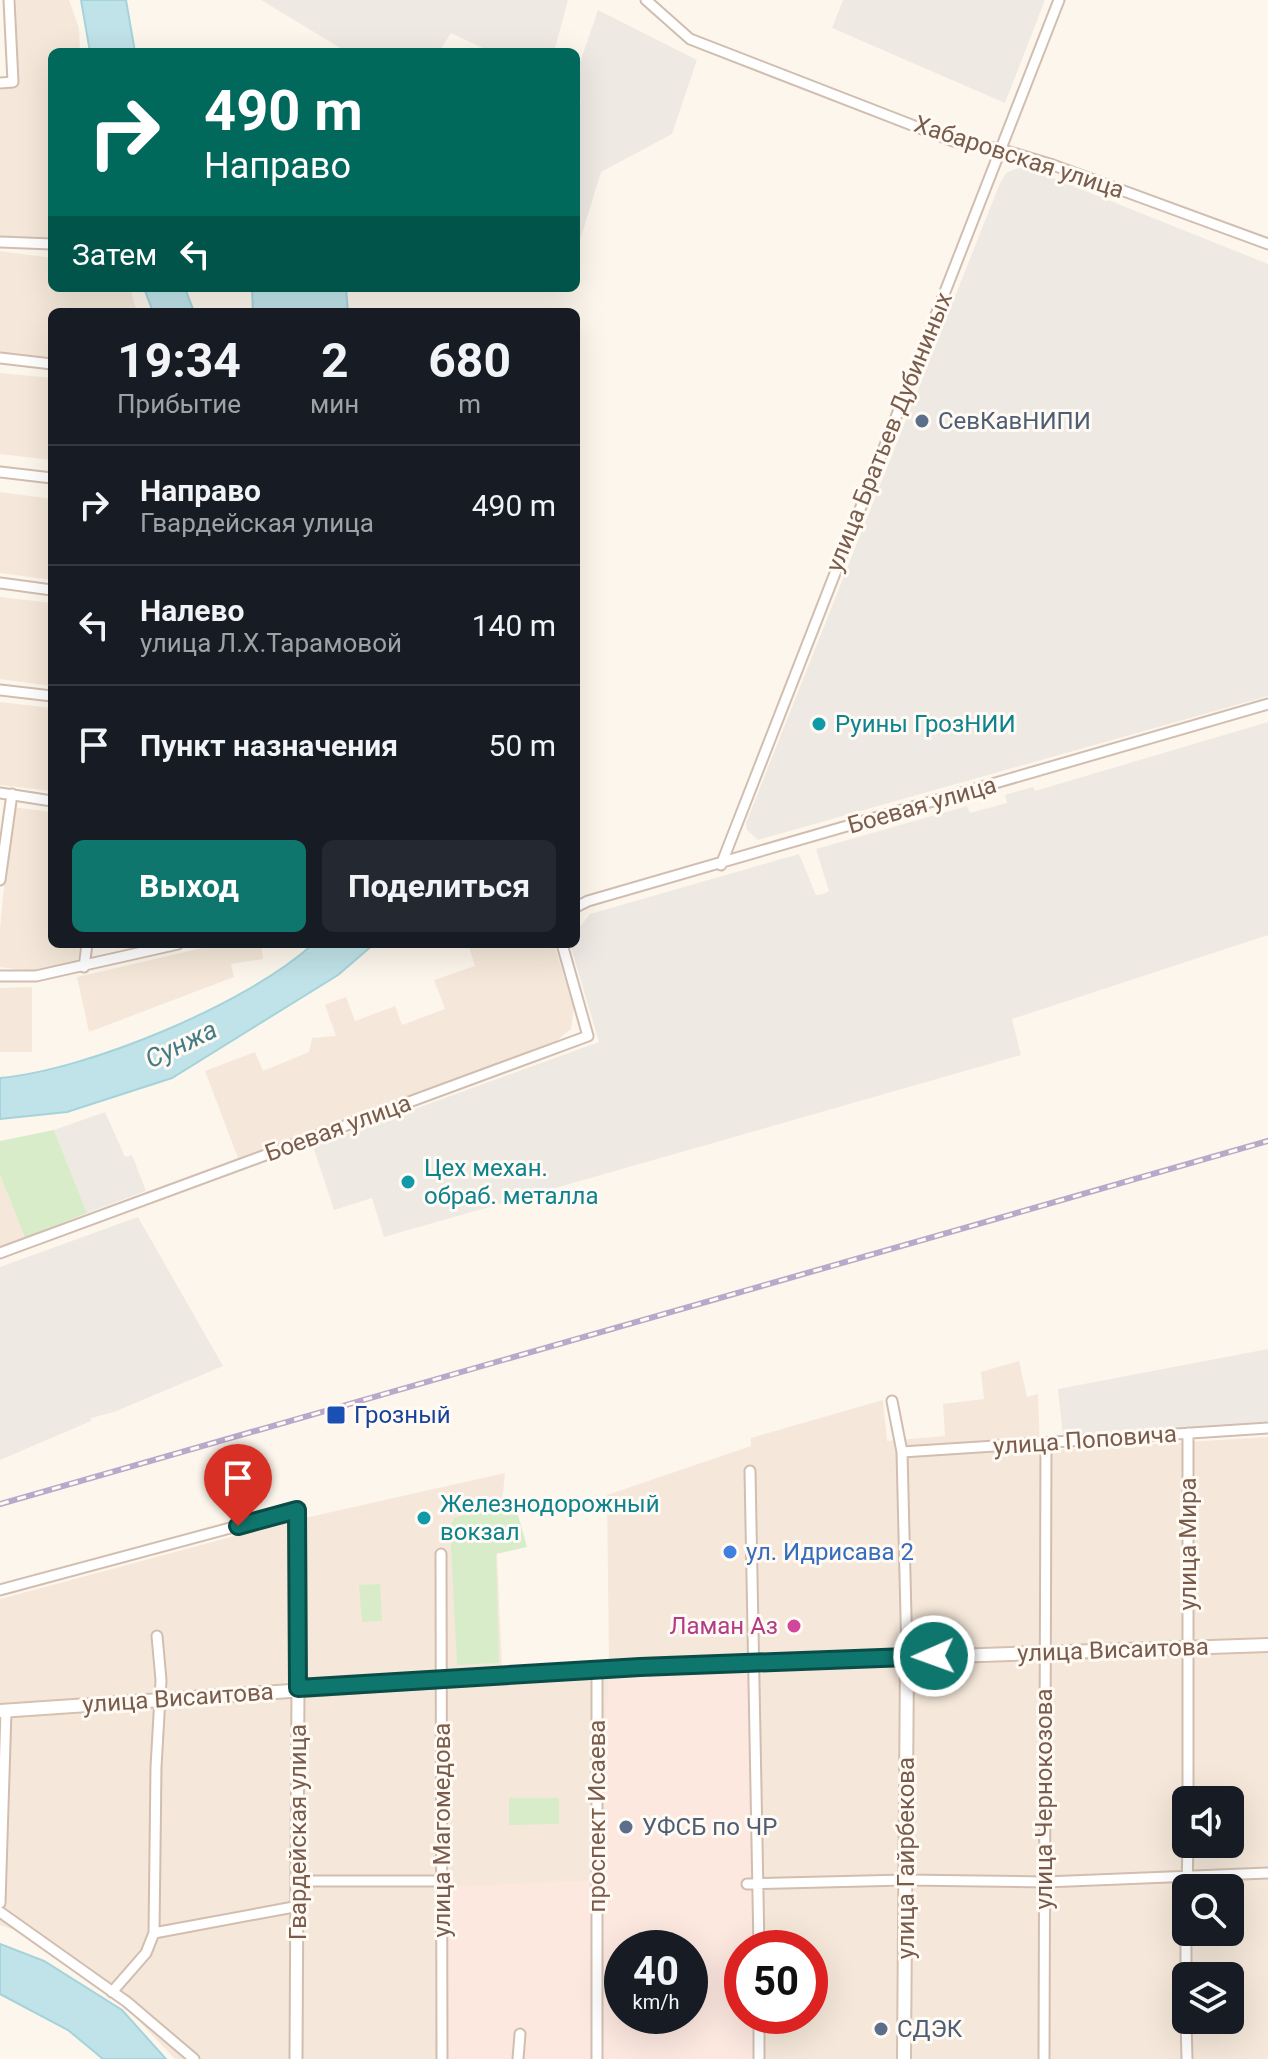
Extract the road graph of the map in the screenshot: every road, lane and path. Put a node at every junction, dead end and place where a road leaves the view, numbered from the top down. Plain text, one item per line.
1 (9, 0) edge
2 (646, 0) edge
3 (1059, 0) edge
4 (0, 83) edge
5 (1000, 149) junction
6 (0, 242) edge
7 (48, 244) edge
8 (1268, 244) edge
9 (0, 358) edge
10 (48, 364) edge
11 (0, 472) edge
12 (48, 478) edge
13 (0, 583) edge
14 (48, 589) edge
15 (0, 690) edge
16 (48, 696) edge
17 (1268, 704) edge
18 (0, 793) edge
19 (12, 794) junction
20 (48, 800) edge
21 (721, 865) junction
22 (0, 880) edge
23 (580, 906) edge
24 (86, 948) edge
25 (162, 948) edge
26 (563, 948) edge
27 (84, 967) junction
28 (0, 976) edge
29 (0, 1253) edge
30 (892, 1401) dead end
31 (1268, 1428) edge
32 (1188, 1433) junction
33 (1046, 1444) junction
34 (902, 1452) junction
35 (750, 1471) dead end
36 (441, 1554) dead end
37 (0, 1590) edge
38 (157, 1636) dead end
39 (1268, 1645) edge
40 (1189, 1648) junction
41 (1044, 1653) junction
42 (907, 1657) junction
43 (754, 1663) junction
44 (597, 1669) junction
45 (442, 1679) junction
46 (298, 1688) junction
47 (160, 1699) junction
48 (3, 1711) edge
49 (1188, 1786) edge
50 (1268, 1873) edge
51 (1228, 1874) edge
52 (1172, 1876) edge
53 (905, 1880) junction
54 (298, 1881) junction
55 (442, 1881) junction
56 (1045, 1882) junction
57 (747, 1884) dead end
58 (759, 1884) junction
59 (0, 1903) edge
60 (299, 1906) junction
61 (0, 1912) edge
62 (759, 1930) edge
63 (154, 1933) junction
64 (112, 1992) junction
65 (520, 2034) dead end
66 (759, 2034) edge
67 (1186, 2034) edge
68 (194, 2059) edge
69 (296, 2059) edge
70 (442, 2059) edge
71 (518, 2059) edge
72 (597, 2059) edge
73 (759, 2059) edge
74 (904, 2059) edge
75 (1044, 2059) edge
76 (1187, 2059) edge

1 - 4 street
2 - 5 street, Хабаровская улица
3 - 5 street, улица Братьев Дубининых
5 - 8 street, Хабаровская улица
5 - 21 street, улица Братьев Дубининых
6 - 7 street
9 - 10 street
11 - 12 street
13 - 14 street
15 - 16 street
17 - 21 street, Боевая улица
18 - 19 street
19 - 20 street
19 - 22 street
21 - 23 street, Боевая улица
24 - 27 street
25 - 27 street
26 - 29 street, Боевая улица
27 - 28 street
30 - 34 street
31 - 32 street, улица Поповича
32 - 33 street, улица Поповича
32 - 40 street, улица Мира
33 - 34 street, улица Поповича
33 - 41 street, улица Чернокозова
34 - 42 street
35 - 43 street
36 - 45 street, улица Магомедова
37 - 46 street, Гвардейская улица
38 - 47 street
39 - 40 main road, улица Висаитова
40 - 41 main road, улица Висаитова
40 - 49 street, улица Мира
41 - 42 main road, улица Висаитова
41 - 56 street, улица Чернокозова
42 - 43 main road, улица Висаитова
42 - 53 main road, улица Гайрбекова
43 - 44 main road, улица Висаитова
43 - 58 street
44 - 45 main road, улица Висаитова
44 - 72 street, проспект Исаева
45 - 46 main road, улица Висаитова
45 - 55 street, улица Магомедова
46 - 47 main road, улица Висаитова
46 - 54 street, Гвардейская улица
47 - 48 main road, улица Висаитова
47 - 63 street
48 - 59 street
50 - 51 street
52 - 56 street
53 - 56 street
53 - 58 street
53 - 74 main road, улица Гайрбекова
54 - 55 street
54 - 60 street, Гвардейская улица
55 - 70 street, улица Магомедова
56 - 75 street, улица Чернокозова
57 - 58 street
58 - 62 street
60 - 63 street
60 - 69 street, Гвардейская улица
61 - 64 street
63 - 64 street
64 - 68 street
65 - 71 street
66 - 73 street
67 - 76 street

